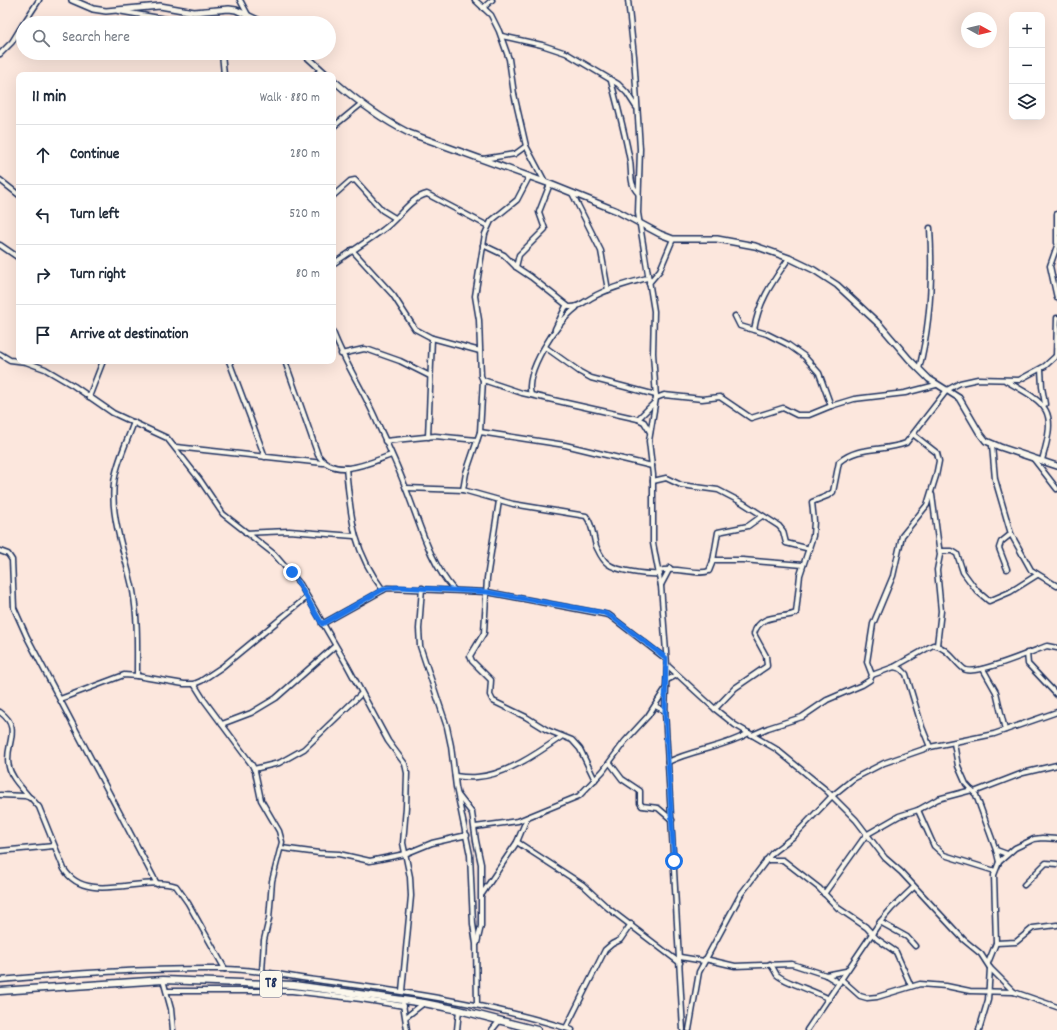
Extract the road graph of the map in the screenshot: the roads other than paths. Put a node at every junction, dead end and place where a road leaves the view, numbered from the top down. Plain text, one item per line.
1 (39, 0) edge
2 (72, 0) edge
3 (240, 0) edge
4 (475, 0) edge
5 (492, 0) edge
6 (628, 0) edge
7 (483, 8) junction
8 (118, 11) junction
9 (28, 16) edge
10 (148, 16) edge
11 (248, 16) joint
12 (16, 35) edge
13 (502, 36) junction
14 (0, 54) edge
15 (223, 60) edge
16 (310, 60) edge
17 (321, 70) junction
18 (224, 72) edge
19 (319, 72) edge
20 (323, 72) edge
21 (611, 81) junction
22 (336, 83) edge
23 (361, 104) junction
24 (637, 107) junction
25 (336, 125) edge
26 (526, 146) junction
27 (484, 159) junction
28 (529, 177) junction
29 (0, 180) edge
30 (547, 183) junction
31 (16, 193) edge
32 (336, 193) edge
33 (572, 193) junction
34 (638, 193) junction
35 (1057, 214) edge
36 (395, 218) junction
37 (639, 223) junction
38 (488, 226) junction
39 (930, 228) dead end
40 (673, 239) junction
41 (1057, 243) edge
42 (0, 245) edge
43 (483, 245) junction
44 (1057, 246) edge
45 (352, 250) junction
46 (16, 256) edge
47 (789, 258) junction
48 (336, 262) edge
49 (516, 267) junction
50 (647, 278) junction
51 (649, 283) junction
52 (608, 290) junction
53 (1057, 298) edge
54 (566, 306) junction
55 (578, 307) junction
56 (735, 316) dead end
57 (1057, 318) edge
58 (754, 330) junction
59 (554, 333) junction
60 (1056, 337) edge
61 (432, 338) junction
62 (336, 339) edge
63 (545, 347) junction
64 (480, 351) junction
65 (0, 354) edge
66 (342, 354) junction
67 (1057, 356) edge
68 (16, 361) edge
69 (31, 364) edge
70 (101, 364) edge
71 (230, 364) edge
72 (285, 364) edge
73 (1041, 368) junction
74 (919, 369) junction
75 (430, 376) junction
76 (483, 380) junction
77 (1005, 380) junction
78 (936, 385) junction
79 (529, 388) junction
80 (655, 390) junction
81 (947, 390) junction
82 (522, 393) junction
83 (531, 395) junction
84 (664, 395) junction
85 (89, 397) junction
86 (656, 398) junction
87 (831, 406) junction
88 (1045, 406) junction
89 (638, 419) junction
90 (1057, 421) edge
91 (134, 422) junction
92 (1051, 425) junction
93 (480, 432) junction
94 (650, 432) junction
95 (914, 435) junction
96 (428, 437) junction
97 (477, 440) junction
98 (385, 441) junction
99 (992, 444) junction
100 (176, 447) junction
101 (391, 455) junction
102 (265, 457) junction
103 (1033, 457) junction
104 (1042, 460) junction
105 (323, 463) junction
106 (652, 466) junction
107 (1057, 466) edge
108 (346, 468) junction
109 (653, 481) junction
110 (406, 488) junction
111 (1057, 489) edge
112 (464, 490) junction
113 (932, 495) junction
114 (500, 501) junction
115 (762, 516) junction
116 (246, 533) junction
117 (1011, 534) junction
118 (354, 536) junction
119 (810, 549) junction
120 (0, 551) edge
121 (940, 551) junction
122 (713, 560) junction
123 (803, 565) junction
124 (670, 568) junction
125 (1008, 569) dead end
126 (659, 573) junction
127 (1037, 575) junction
128 (661, 586) junction
129 (1057, 586) edge
130 (422, 588) junction
131 (383, 590) junction
132 (454, 590) junction
133 (487, 592) junction
134 (308, 597) junction
135 (322, 624) junction
136 (937, 645) junction
137 (335, 646) junction
138 (1057, 648) edge
139 (1027, 653) junction
140 (666, 658) junction
141 (667, 665) junction
142 (894, 667) junction
143 (983, 669) junction
144 (677, 675) junction
145 (872, 675) junction
146 (137, 676) junction
147 (667, 680) junction
148 (194, 684) junction
149 (666, 688) junction
150 (361, 694) junction
151 (1057, 696) edge
152 (60, 699) junction
153 (654, 706) junction
154 (715, 709) junction
155 (665, 711) junction
156 (0, 712) edge
157 (1057, 712) edge
158 (1052, 715) junction
159 (1057, 717) edge
160 (222, 724) junction
161 (1005, 730) junction
162 (751, 734) junction
163 (561, 736) junction
164 (954, 743) junction
165 (930, 747) junction
166 (668, 762) junction
167 (610, 763) junction
168 (1057, 765) edge
169 (254, 768) junction
170 (455, 776) junction
171 (595, 780) junction
172 (973, 791) junction
173 (458, 794) junction
174 (0, 795) edge
175 (832, 796) junction
176 (31, 798) junction
177 (918, 810) junction
178 (527, 818) junction
179 (672, 820) junction
180 (475, 827) junction
181 (466, 834) junction
182 (866, 835) junction
183 (1057, 839) edge
184 (517, 842) junction
185 (54, 846) junction
186 (281, 848) junction
187 (996, 850) junction
188 (0, 851) edge
189 (405, 854) junction
190 (1007, 854) junction
191 (765, 860) junction
192 (999, 862) junction
193 (1057, 864) edge
194 (996, 871) junction
195 (157, 884) junction
196 (1024, 885) dead end
197 (914, 887) junction
198 (819, 888) junction
199 (828, 888) junction
200 (482, 894) junction
201 (824, 894) junction
202 (880, 922) junction
203 (631, 924) junction
204 (1057, 925) edge
205 (873, 934) junction
206 (996, 943) junction
207 (476, 944) junction
208 (915, 946) dead end
209 (680, 957) junction
210 (704, 960) junction
211 (680, 963) junction
212 (988, 963) junction
213 (770, 964) junction
214 (990, 968) junction
215 (225, 969) junction
216 (847, 971) junction
217 (262, 972) junction
218 (826, 975) junction
219 (0, 980) edge
220 (163, 980) junction
221 (840, 981) junction
222 (911, 986) junction
223 (0, 991) edge
224 (166, 991) junction
225 (402, 991) junction
226 (1014, 992) junction
227 (988, 993) junction
228 (829, 999) junction
229 (403, 1002) junction
230 (424, 1003) junction
231 (477, 1005) junction
232 (1057, 1007) edge
233 (459, 1010) junction
234 (406, 1017) junction
235 (500, 1020) junction
236 (566, 1028) junction
237 (173, 1030) edge
238 (407, 1030) edge
239 (457, 1030) edge
240 (492, 1030) edge
241 (537, 1030) edge
242 (572, 1030) edge
243 (683, 1030) edge
244 (689, 1030) edge
245 (807, 1030) edge
246 (979, 1030) edge

1 - 9 street
2 - 8 street
3 - 11 street
4 - 7 street
5 - 7 street
6 - 24 street
7 - 13 street
8 - 10 street
8 - 11 street
12 - 14 street
13 - 21 street
13 - 26 street
15 - 18 street
16 - 17 street
17 - 19 street
17 - 20 street
21 - 24 street
21 - 34 street
22 - 23 street
23 - 25 street
23 - 27 street
24 - 34 street
26 - 27 street
26 - 30 street
27 - 28 street
28 - 30 street
28 - 38 street
29 - 31 street
30 - 33 street
30 - 49 street
32 - 36 street
33 - 37 street
33 - 52 street
34 - 37 street
35 - 41 street
36 - 38 street
36 - 45 street
37 - 40 street
37 - 50 street
38 - 43 street
39 - 74 street
40 - 47 street
40 - 51 street
42 - 46 street
43 - 49 street
43 - 64 street
44 - 53 street
45 - 48 street
45 - 61 street
47 - 58 street
47 - 74 street
49 - 54 street
50 - 51 street
50 - 52 street
51 - 80 street
52 - 55 street
54 - 55 street
54 - 59 street
55 - 59 street
56 - 58 street
57 - 60 street
58 - 87 street
59 - 63 street
60 - 67 street
61 - 64 street
61 - 75 street
62 - 66 street
63 - 79 street
63 - 86 street
64 - 76 street
65 - 68 street
66 - 75 street
66 - 98 street
67 - 73 street
69 - 85 street
70 - 85 street
71 - 102 street
72 - 105 street
73 - 77 street
73 - 88 street
74 - 78 street
75 - 96 street
76 - 82 street
76 - 93 street
77 - 81 street
77 - 88 street
78 - 81 street
78 - 87 street
79 - 82 street
79 - 83 street
80 - 84 street
80 - 86 street
81 - 95 street
81 - 99 street
82 - 83 street
83 - 89 street
84 - 86 street
84 - 87 street
85 - 91 street
86 - 89 street
86 - 94 street
88 - 92 street
89 - 94 street
90 - 92 street
91 - 100 street
91 - 146 street
92 - 104 street
93 - 97 street
93 - 106 street
94 - 106 street
95 - 113 street
95 - 119 street
96 - 97 street
96 - 98 street
97 - 112 street
98 - 101 street
99 - 103 street
99 - 117 street
100 - 102 street
100 - 116 street
101 - 108 street
101 - 110 street
102 - 105 street
103 - 104 street
103 - 111 street
104 - 107 street
105 - 108 street
106 - 109 street
108 - 118 street
109 - 115 street
109 - 126 street
110 - 112 street
110 - 132 street
112 - 114 street
113 - 121 street
113 - 145 street
114 - 126 street
114 - 133 street
115 - 119 street
115 - 122 street
116 - 118 street
116 - 134 street
117 - 125 street
117 - 127 street
118 - 131 street
119 - 123 street
120 - 152 street
121 - 127 street
121 - 136 street
122 - 123 street
122 - 124 street
123 - 154 street
124 - 126 street
124 - 128 street
126 - 128 street
127 - 129 street
128 - 140 street
130 - 131 street
130 - 132 street
130 - 170 street
131 - 135 street
132 - 133 street
133 - 140 street
133 - 163 street
134 - 135 street
134 - 148 street
135 - 137 street
136 - 142 street
136 - 143 street
137 - 150 street
137 - 160 street
138 - 139 street
139 - 143 street
139 - 151 street
140 - 141 street
141 - 144 street
141 - 147 street
142 - 145 street
142 - 165 street
143 - 161 street
144 - 147 street
144 - 154 street
145 - 162 street
146 - 148 street
146 - 152 street
147 - 149 street
148 - 160 street
149 - 153 street
149 - 155 street
150 - 169 street
150 - 189 street
152 - 195 street
153 - 155 street
153 - 167 street
154 - 162 street
155 - 166 street
156 - 176 street
157 - 158 street
158 - 159 street
158 - 161 street
160 - 169 street
161 - 164 street
162 - 166 street
162 - 175 street
163 - 170 street
163 - 171 street
164 - 165 street
164 - 172 street
165 - 175 street
166 - 179 street
167 - 171 street
167 - 179 street
168 - 172 street
169 - 186 street
170 - 173 street
171 - 178 street
172 - 177 street
172 - 187 street
173 - 180 street
173 - 181 street
174 - 176 street
175 - 182 street
175 - 191 street
176 - 185 street
177 - 182 street
177 - 194 street
178 - 180 street
178 - 184 street
179 - 209 street
180 - 200 street
181 - 189 street
181 - 207 street
182 - 197 street
182 - 199 street
183 - 190 street
184 - 200 street
184 - 203 street
185 - 188 street
185 - 195 street
186 - 189 street
186 - 217 street
187 - 190 street
187 - 192 street
189 - 225 street
190 - 192 street
191 - 198 street
191 - 210 street
192 - 194 street
193 - 196 street
194 - 206 street
195 - 215 street
197 - 202 street
197 - 212 street
198 - 199 street
198 - 201 street
199 - 201 street
200 - 207 street
201 - 205 street
202 - 205 street
202 - 208 street
203 - 211 street
203 - 236 street
204 - 206 street
205 - 216 street
205 - 222 street
206 - 212 street
207 - 231 street
209 - 210 street
209 - 211 street
210 - 213 street
210 - 244 street
211 - 243 street
212 - 214 street
213 - 218 street
213 - 228 street
214 - 226 street
214 - 227 street
215 - 217 street
215 - 219 street
216 - 218 street
216 - 221 street
217 - 225 street
218 - 221 street
220 - 223 main road, T8
220 - 224 street
220 - 229 main road, T8
221 - 222 street
221 - 228 street
222 - 227 street
224 - 229 street
224 - 237 street
225 - 231 street
226 - 227 street
226 - 232 street
227 - 246 street
228 - 245 street
229 - 230 main road, T8
229 - 234 street
230 - 233 main road, T8
230 - 234 street
231 - 236 street
233 - 235 main road, T8
233 - 239 street
234 - 238 street
235 - 240 street
235 - 241 main road, T8
236 - 242 street

